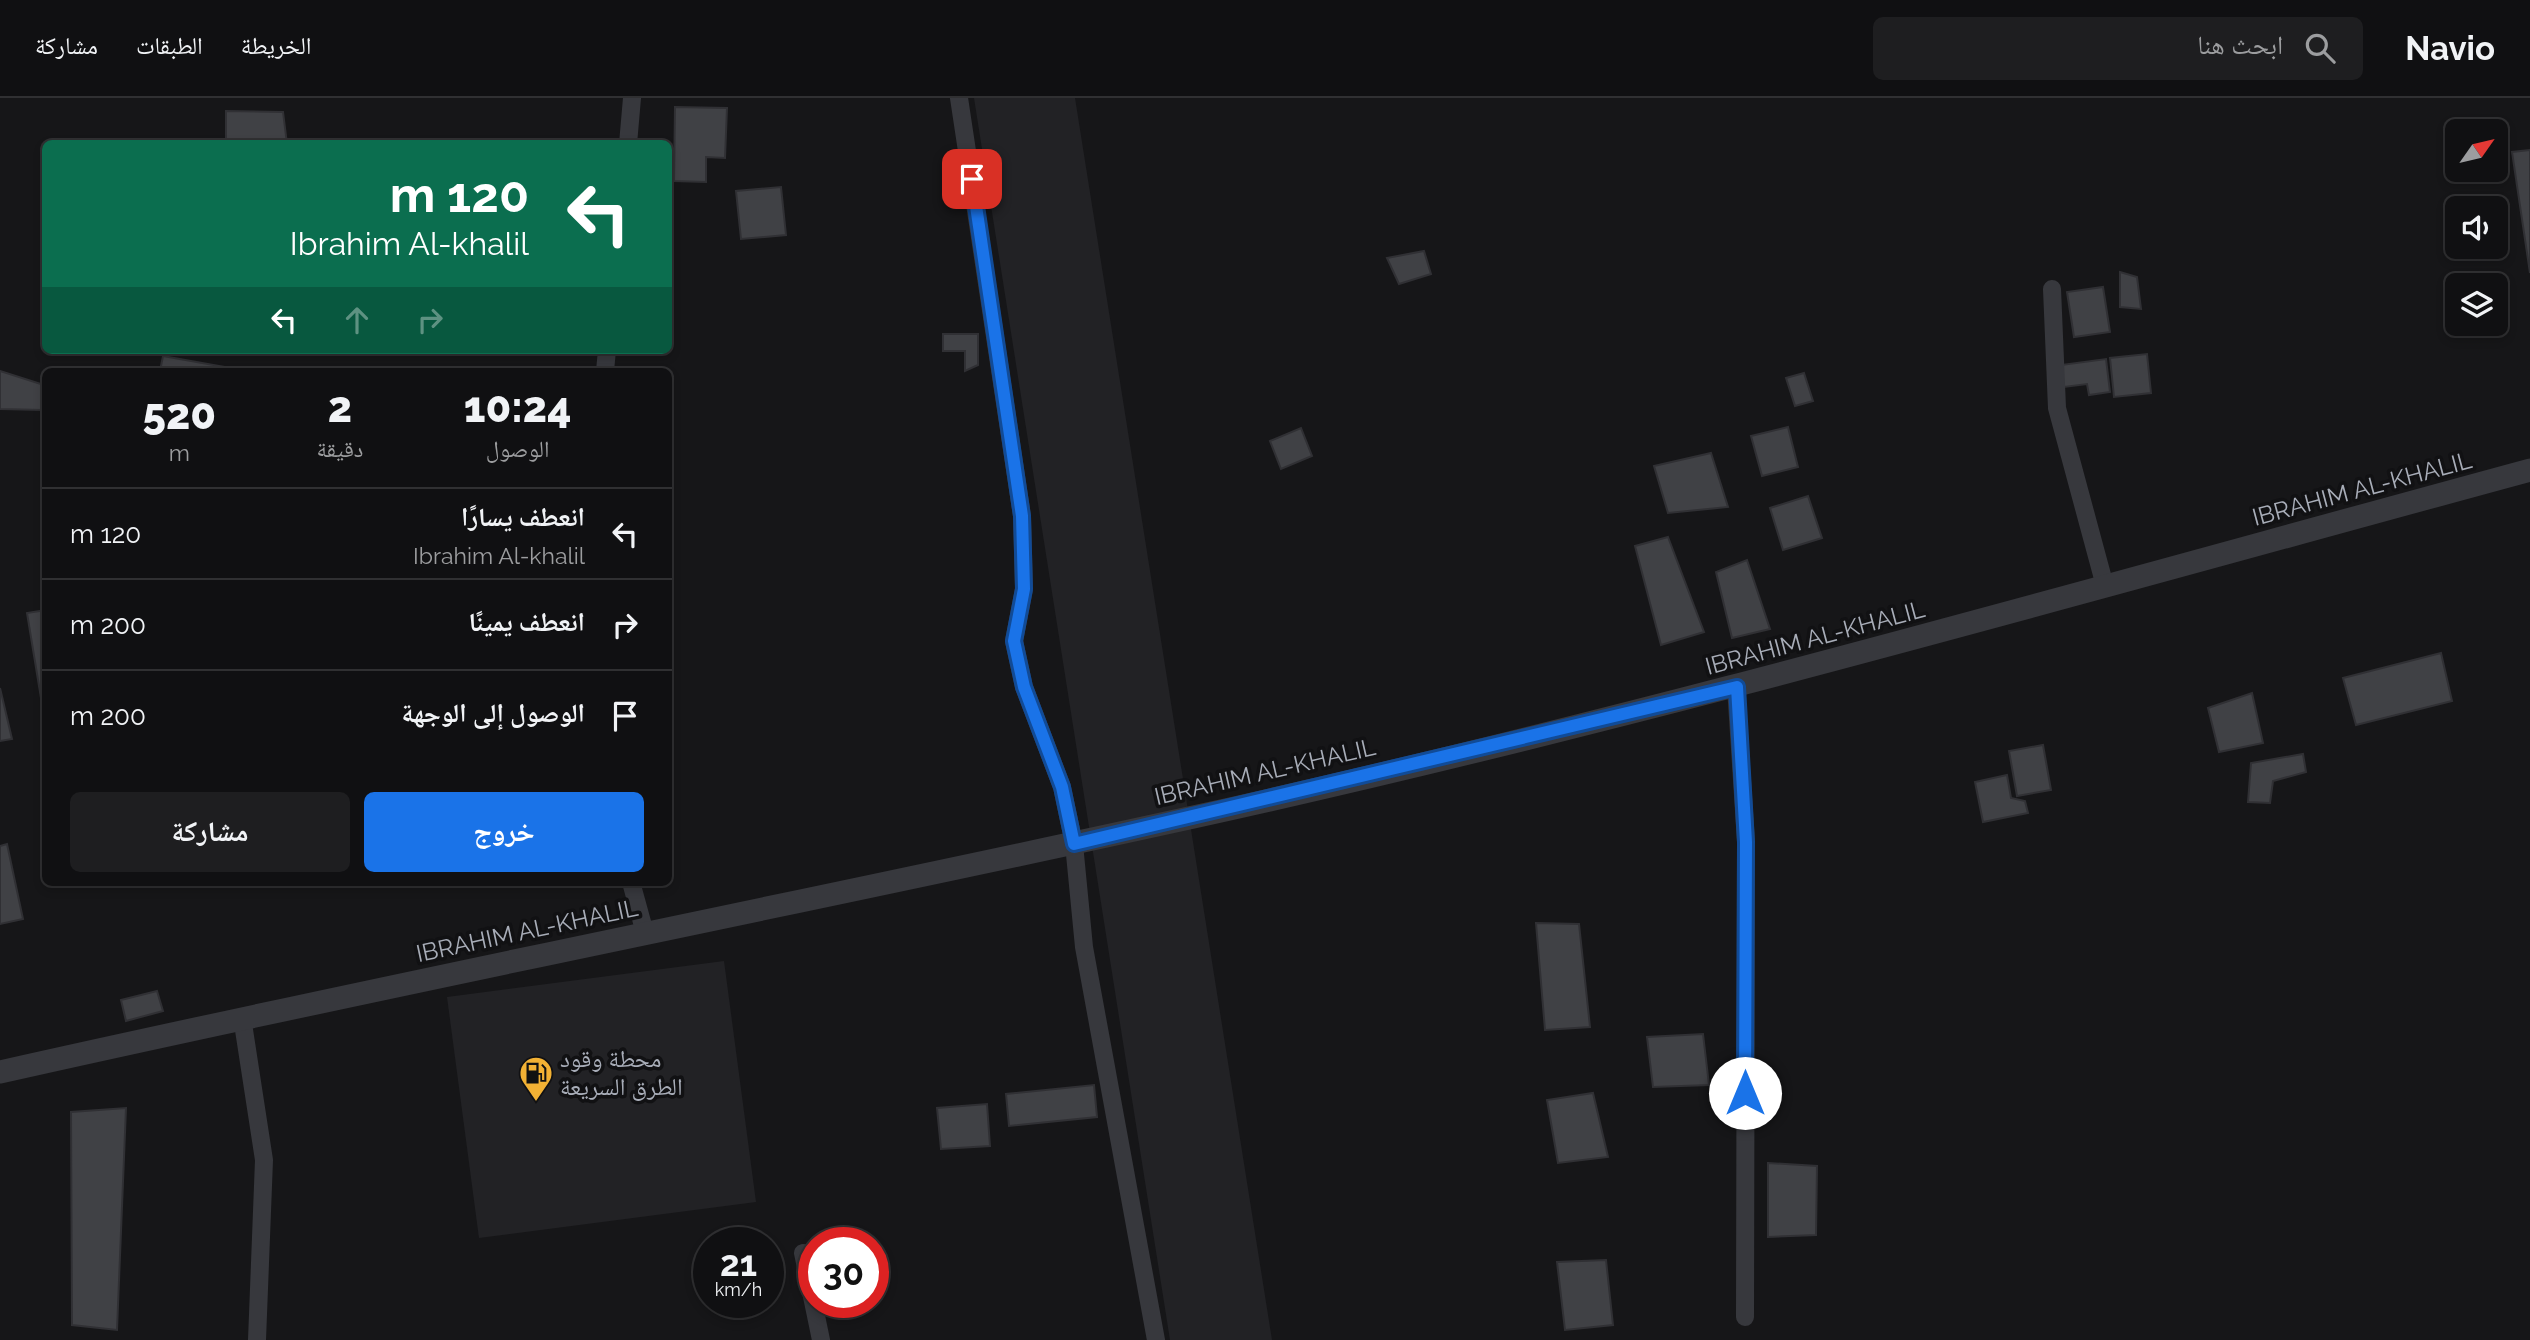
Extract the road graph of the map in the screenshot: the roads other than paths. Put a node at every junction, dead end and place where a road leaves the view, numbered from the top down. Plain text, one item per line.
1 (632, 98) edge
2 (959, 98) edge
3 (628, 140) edge
4 (2052, 289) dead end
5 (2530, 470) edge
6 (2105, 586) junction
7 (1737, 687) junction
8 (1074, 844) junction
9 (632, 886) edge
10 (645, 933) junction
11 (242, 1017) junction
12 (0, 1072) edge
13 (1745, 1317) dead end
14 (816, 1318) edge
15 (257, 1340) edge
16 (821, 1340) edge
17 (1156, 1340) edge

1 - 3 street
2 - 8 street
4 - 6 street
5 - 6 street, IBRAHIM AL-KHALIL
6 - 7 street, IBRAHIM AL-KHALIL
7 - 8 street, IBRAHIM AL-KHALIL
7 - 13 street
8 - 10 street, IBRAHIM AL-KHALIL
8 - 17 street
9 - 10 street
10 - 11 street, IBRAHIM AL-KHALIL
11 - 12 street, IBRAHIM AL-KHALIL
11 - 15 street
14 - 16 street

